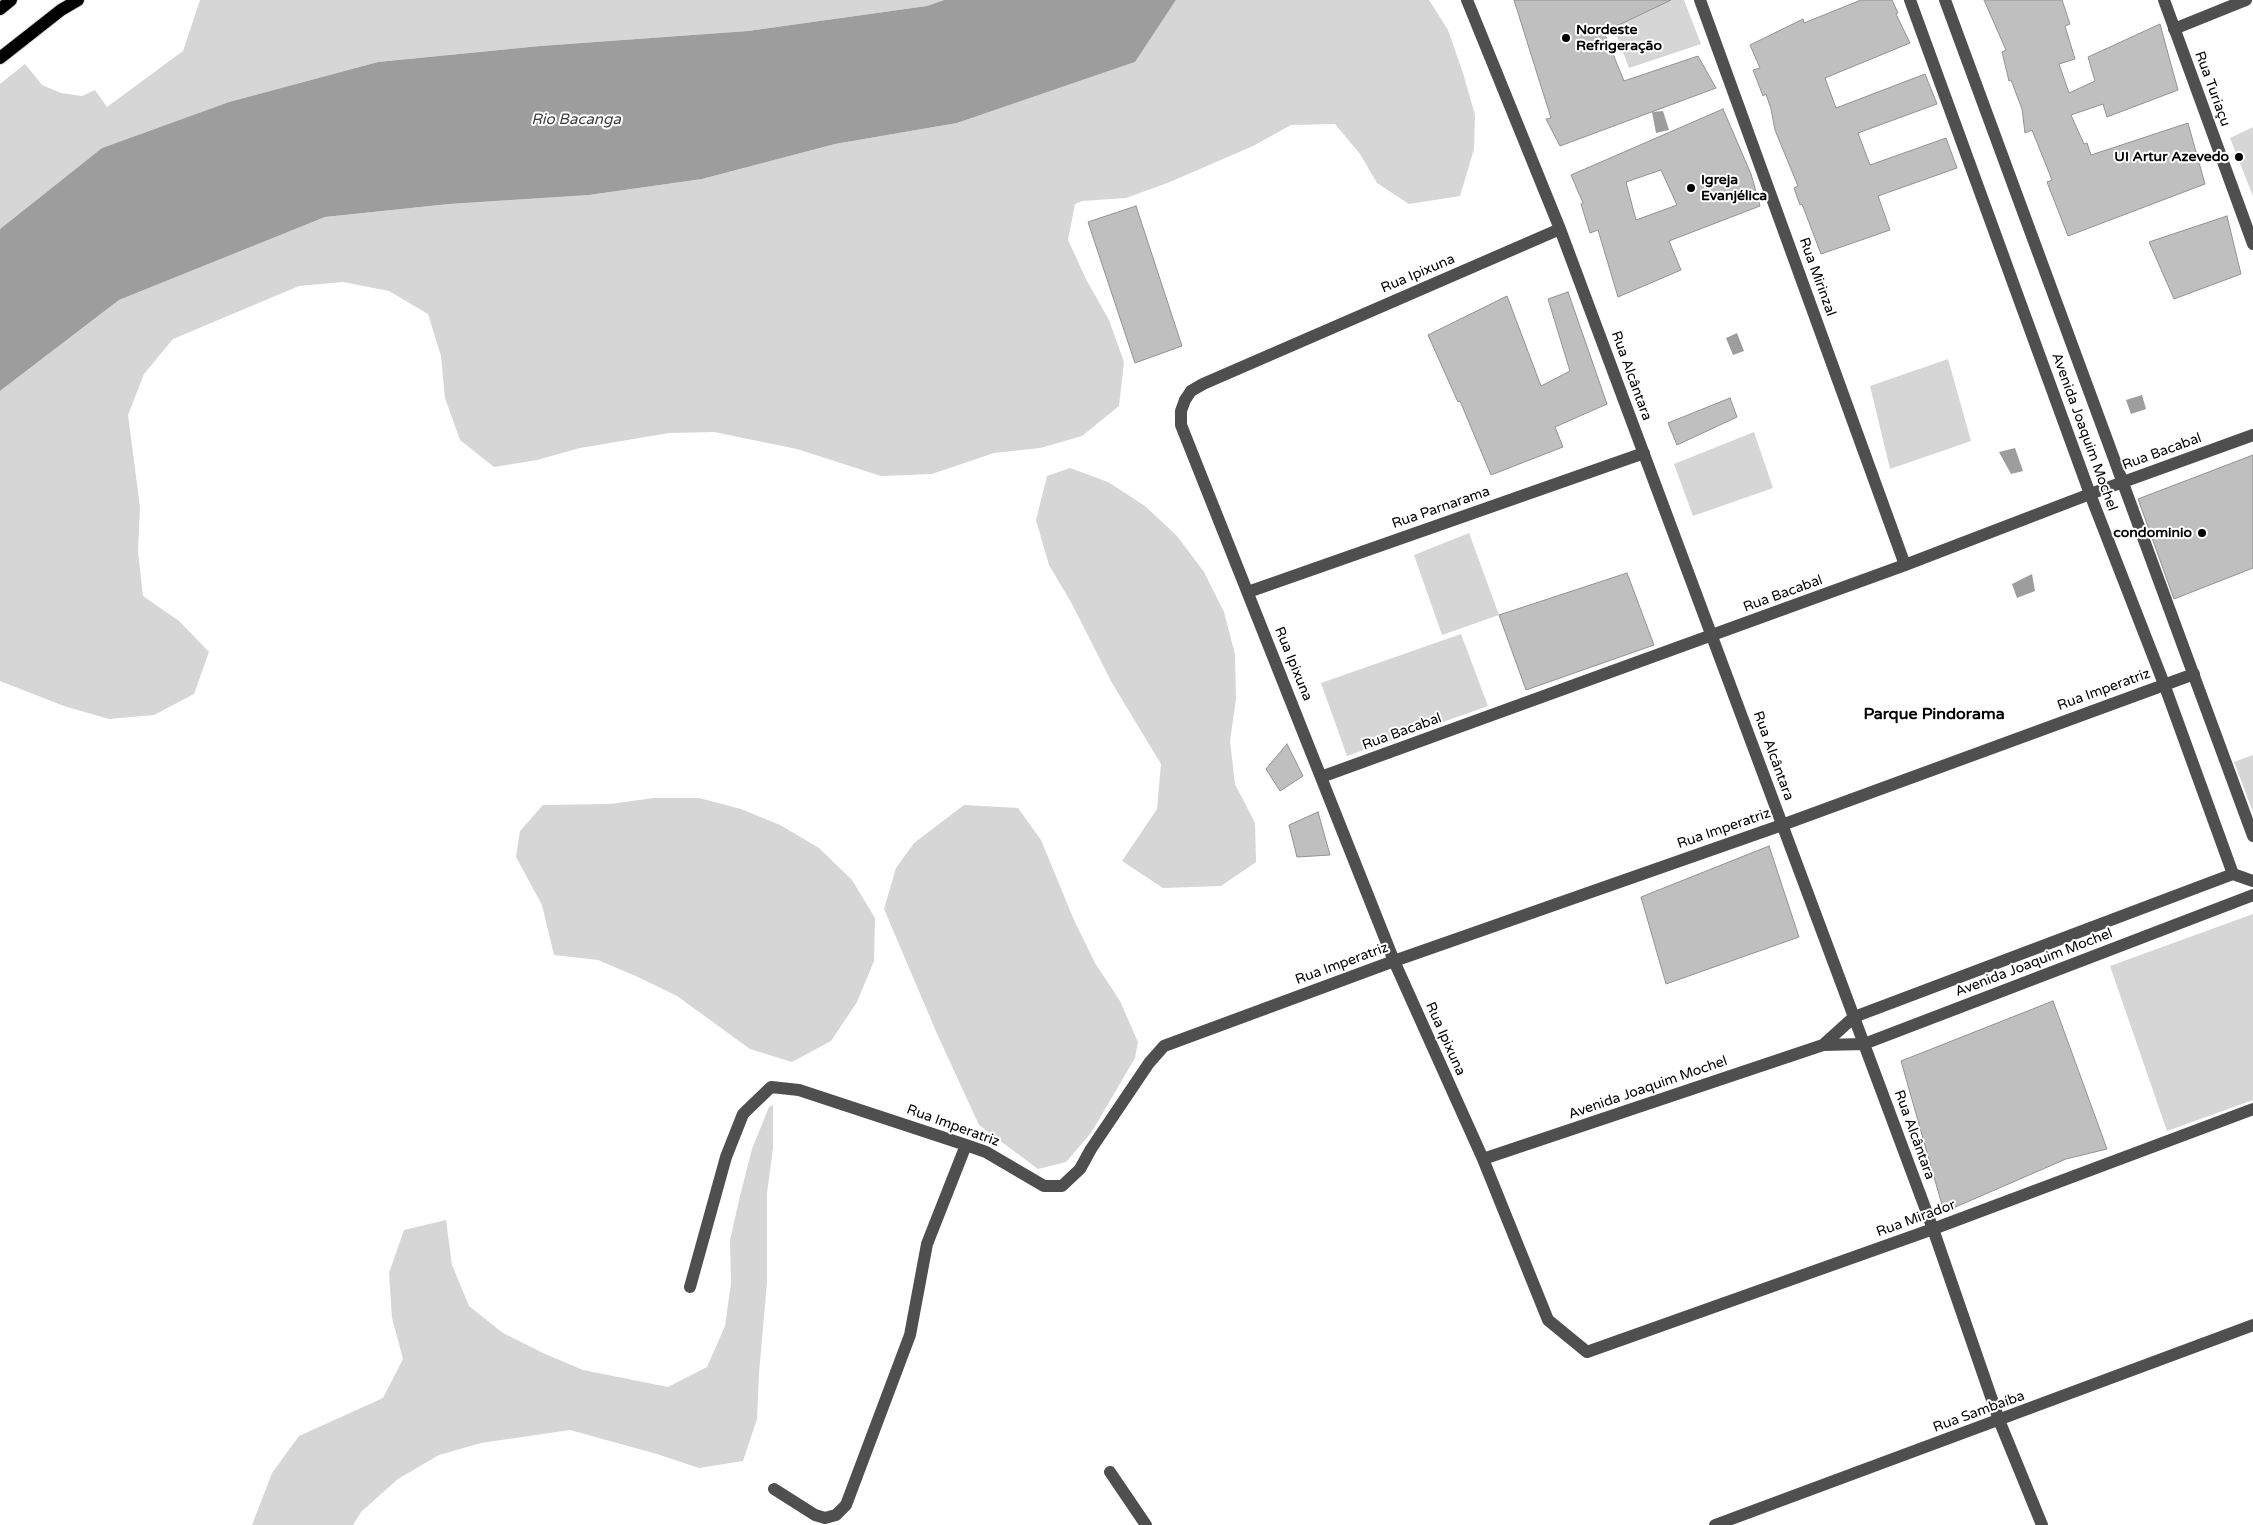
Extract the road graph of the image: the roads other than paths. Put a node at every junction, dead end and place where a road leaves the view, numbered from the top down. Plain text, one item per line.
1 (11, 0) edge
2 (78, 0) edge
3 (1467, 0) edge
4 (1700, 0) edge
5 (1910, 0) edge
6 (1945, 0) edge
7 (2164, 0) edge
8 (2246, 0) edge
9 (0, 9) edge
10 (2174, 29) junction
11 (0, 58) edge
12 (1560, 229) junction
13 (2253, 244) edge
14 (2253, 435) edge
15 (1644, 453) junction
16 (2124, 482) junction
17 (2090, 494) junction
18 (1905, 565) junction
19 (1248, 592) junction
20 (1712, 636) junction
21 (2194, 674) junction
22 (2164, 684) junction
23 (1321, 777) junction
24 (1782, 825) junction
25 (2253, 836) edge
26 (2233, 874) junction
27 (2253, 881) edge
28 (2253, 895) edge
29 (1394, 961) junction
30 (1854, 1018) junction
31 (1864, 1044) junction
32 (1823, 1045) junction
33 (2253, 1109) edge
34 (966, 1145) junction
35 (1483, 1159) junction
36 (1933, 1230) junction
37 (690, 1287) dead end
38 (2253, 1325) edge
39 (1588, 1352) joint
40 (1999, 1420) junction
41 (1110, 1472) dead end
42 (774, 1489) dead end
43 (1146, 1525) edge
44 (1715, 1525) edge
45 (2042, 1525) edge

1 - 9 main road
2 - 11 main road
3 - 12 street, Rua Alcântara
4 - 18 street, Rua Mirinzal
5 - 17 street, Avenida Joaquim Mochel
6 - 16 street, Avenida Joaquim Mochel
7 - 10 street, Rua Turiaçu
8 - 10 street
10 - 13 street, Rua Turiaçu
12 - 15 street, Rua Alcântara
12 - 19 street, Rua Ipixuna
14 - 16 street, Rua Bacabal
15 - 19 street, Rua Parnarama
15 - 20 street, Rua Alcântara
16 - 17 street, Rua Bacabal
16 - 21 street, Avenida Joaquim Mochel
17 - 18 street, Rua Bacabal
17 - 22 street, Avenida Joaquim Mochel
18 - 20 street, Rua Bacabal
19 - 23 street, Rua Ipixuna
20 - 23 street, Rua Bacabal
20 - 24 street, Rua Alcântara
21 - 22 street, Rua Imperatriz
21 - 25 street, Avenida Joaquim Mochel
22 - 24 street, Rua Imperatriz
22 - 26 street, Avenida Joaquim Mochel
23 - 29 street, Rua Ipixuna
24 - 29 street, Rua Imperatriz
24 - 30 street, Rua Alcântara
26 - 27 street
26 - 30 street, Avenida Joaquim Mochel
28 - 31 street, Avenida Joaquim Mochel
29 - 34 street, Rua Imperatriz
29 - 35 street, Rua Ipixuna
30 - 31 street, Rua Alcântara
30 - 32 street, Avenida Joaquim Mochel
31 - 32 street, Avenida Joaquim Mochel
31 - 36 street, Rua Alcântara
32 - 35 street, Avenida Joaquim Mochel
33 - 36 street, Rua Mirador
34 - 37 street, Rua Imperatriz
34 - 42 street
35 - 39 street, Rua Ipixuna
36 - 39 street, Rua Mirador
36 - 40 street, Rua Alcântara
38 - 40 street, Rua Sambaíba
40 - 44 street, Rua Sambaíba
40 - 45 street, Rua Alcântara
41 - 43 street

